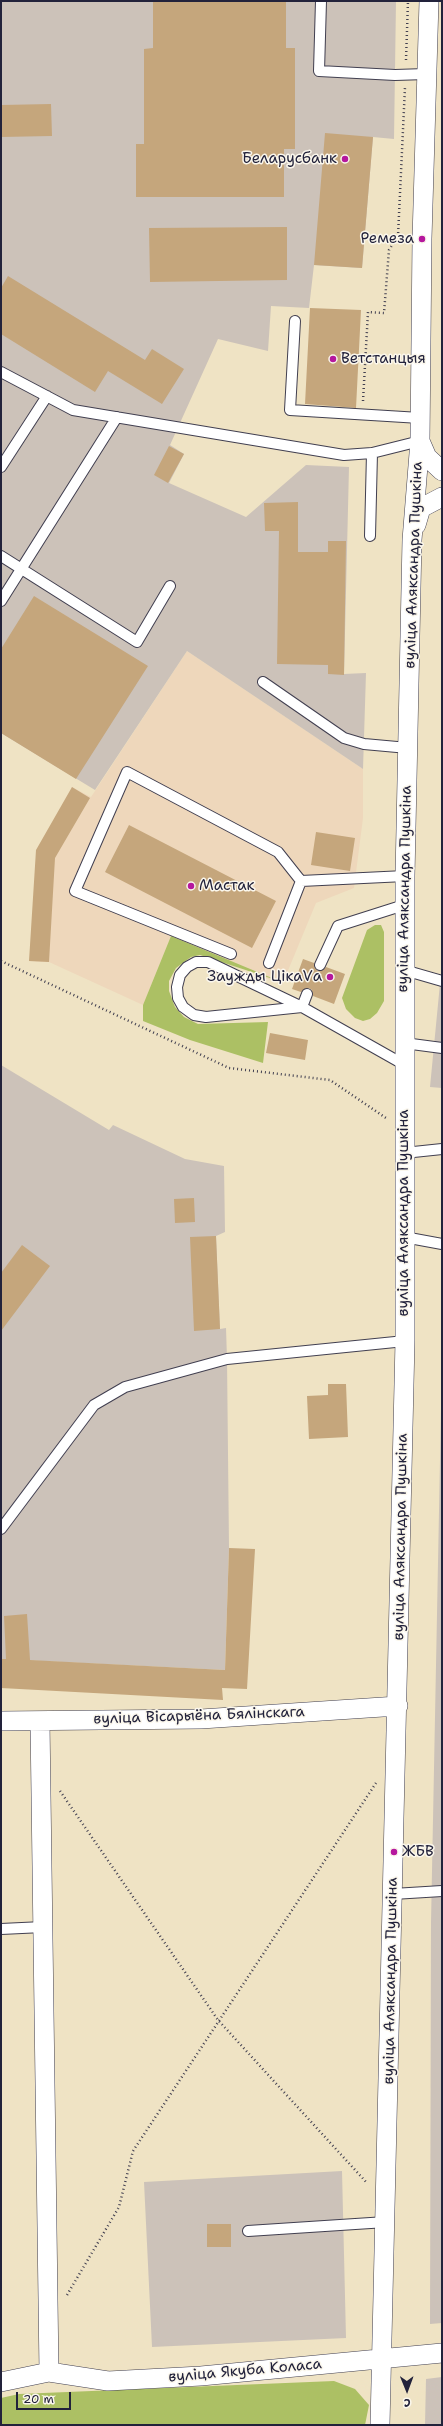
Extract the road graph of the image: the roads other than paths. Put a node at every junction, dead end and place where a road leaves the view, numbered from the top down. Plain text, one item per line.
1 (321, 1) edge
2 (429, 1) edge
3 (426, 74) junction
4 (295, 321) dead end
5 (1, 372) edge
6 (47, 396) junction
7 (117, 417) junction
8 (420, 418) junction
9 (420, 441) junction
10 (372, 453) junction
11 (1, 467) edge
12 (442, 471) edge
13 (442, 497) edge
14 (370, 536) dead end
15 (412, 540) junction
16 (1, 556) edge
17 (21, 569) junction
18 (170, 586) dead end
19 (1, 601) edge
20 (263, 682) dead end
21 (408, 748) junction
22 (405, 876) junction
23 (301, 881) junction
24 (404, 905) junction
25 (231, 954) dead end
26 (269, 963) dead end
27 (320, 965) dead end
28 (404, 970) junction
29 (442, 981) edge
30 (307, 994) dead end
31 (302, 1008) junction
32 (404, 1043) junction
33 (442, 1048) edge
34 (403, 1064) junction
35 (442, 1149) edge
36 (404, 1153) junction
37 (404, 1238) junction
38 (442, 1244) edge
39 (405, 1342) junction
40 (1, 1529) edge
41 (398, 1706) junction
42 (1, 1721) edge
43 (40, 1722) junction
44 (442, 1891) edge
45 (393, 1894) junction
46 (43, 1927) junction
47 (1, 1929) edge
48 (386, 2222) junction
49 (248, 2231) dead end
50 (442, 2353) edge
51 (383, 2358) junction
52 (49, 2372) junction
53 (1, 2382) edge
54 (380, 2425) edge

1 - 3 lane
2 - 3 street, вуліца Аляксандра Пушкіна
3 - 8 street, вуліца Аляксандра Пушкіна
4 - 8 lane
5 - 6 lane
6 - 7 lane
6 - 11 lane
7 - 10 lane
7 - 17 lane
8 - 9 street, вуліца Аляксандра Пушкіна
9 - 10 lane
9 - 12 street
9 - 15 street, вуліца Аляксандра Пушкіна
10 - 14 lane
13 - 15 street
15 - 21 street, вуліца Аляксандра Пушкіна
16 - 17 lane
17 - 18 lane
17 - 19 lane
20 - 21 lane
21 - 22 street, вуліца Аляксандра Пушкіна
22 - 23 lane
22 - 24 street, вуліца Аляксандра Пушкіна
23 - 25 lane
23 - 26 lane
24 - 27 lane
24 - 28 street, вуліца Аляксандра Пушкіна
28 - 29 lane
28 - 32 street, вуліца Аляксандра Пушкіна
30 - 31 lane
31 - 31 lane
31 - 34 lane
32 - 33 lane
32 - 34 street, вуліца Аляксандра Пушкіна
34 - 36 street, вуліца Аляксандра Пушкіна
35 - 36 lane
36 - 37 street, вуліца Аляксандра Пушкіна
37 - 38 lane
37 - 39 street, вуліца Аляксандра Пушкіна
39 - 40 lane
39 - 41 street, вуліца Аляксандра Пушкіна
41 - 43 street, вуліца Вісарыёна Бялінскага
41 - 45 street, вуліца Аляксандра Пушкіна
42 - 43 street, вуліца Вісарыёна Бялінскага
43 - 46 street
44 - 45 lane
45 - 48 street, вуліца Аляксандра Пушкіна
46 - 47 lane
46 - 52 street
48 - 49 lane
48 - 51 street, вуліца Аляксандра Пушкіна
50 - 51 street, вуліца Якуба Коласа
51 - 52 street, вуліца Якуба Коласа
51 - 54 street, вуліца Аляксандра Пушкіна
52 - 53 street

